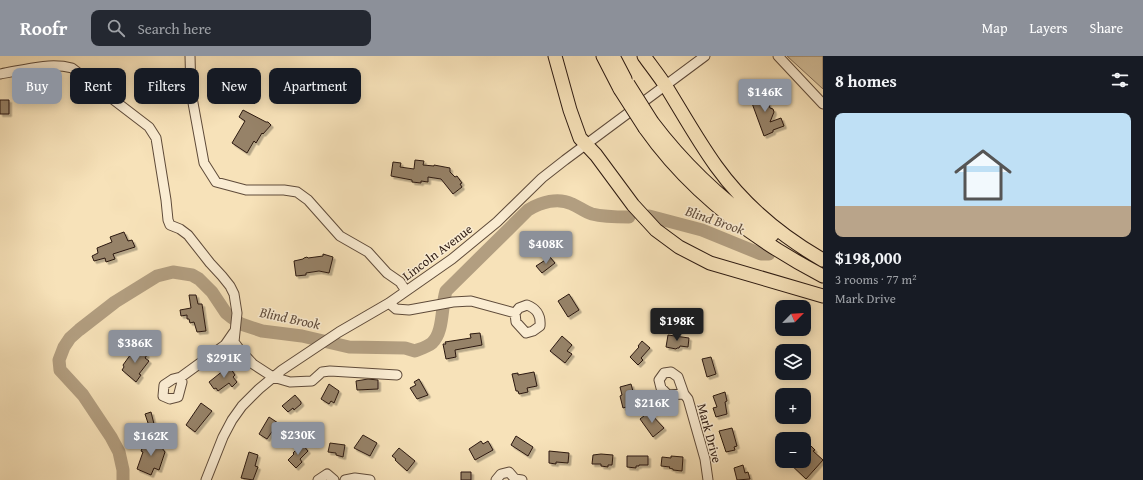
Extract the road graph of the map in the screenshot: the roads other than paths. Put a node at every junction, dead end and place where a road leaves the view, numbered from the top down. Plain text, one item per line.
1 (190, 56) edge
2 (555, 56) edge
3 (603, 56) edge
4 (613, 56) edge
5 (644, 56) edge
6 (706, 56) edge
7 (778, 56) edge
8 (0, 74) edge
9 (665, 86) junction
10 (624, 87) junction
11 (823, 104) edge
12 (649, 125) junction
13 (585, 145) junction
14 (823, 260) edge
15 (821, 271) edge
16 (406, 291) junction
17 (823, 296) edge
18 (388, 303) junction
19 (515, 313) dead end
20 (235, 331) junction
21 (397, 375) dead end
22 (181, 377) dead end
23 (274, 377) junction
24 (684, 394) dead end
25 (206, 480) edge
26 (318, 480) edge
27 (334, 480) edge
28 (345, 480) edge
29 (370, 480) edge
30 (496, 480) edge
31 (522, 480) edge
32 (708, 480) edge

1 - 16 street
2 - 13 highway
3 - 10 highway
4 - 10 highway
5 - 9 highway
6 - 9 street, Lincoln Avenue
7 - 11 street
8 - 20 street
9 - 13 street, Lincoln Avenue
9 - 14 highway
10 - 12 highway, bridge
12 - 15 highway
12 - 15 highway
13 - 16 street, Lincoln Avenue
13 - 17 highway
16 - 18 street, Lincoln Avenue
18 - 19 street
18 - 23 street, Lincoln Avenue
20 - 22 street
20 - 23 street
21 - 23 street
23 - 25 street, Lincoln Avenue
24 - 32 street, Mark Drive
26 - 27 street
28 - 29 street
30 - 31 street

